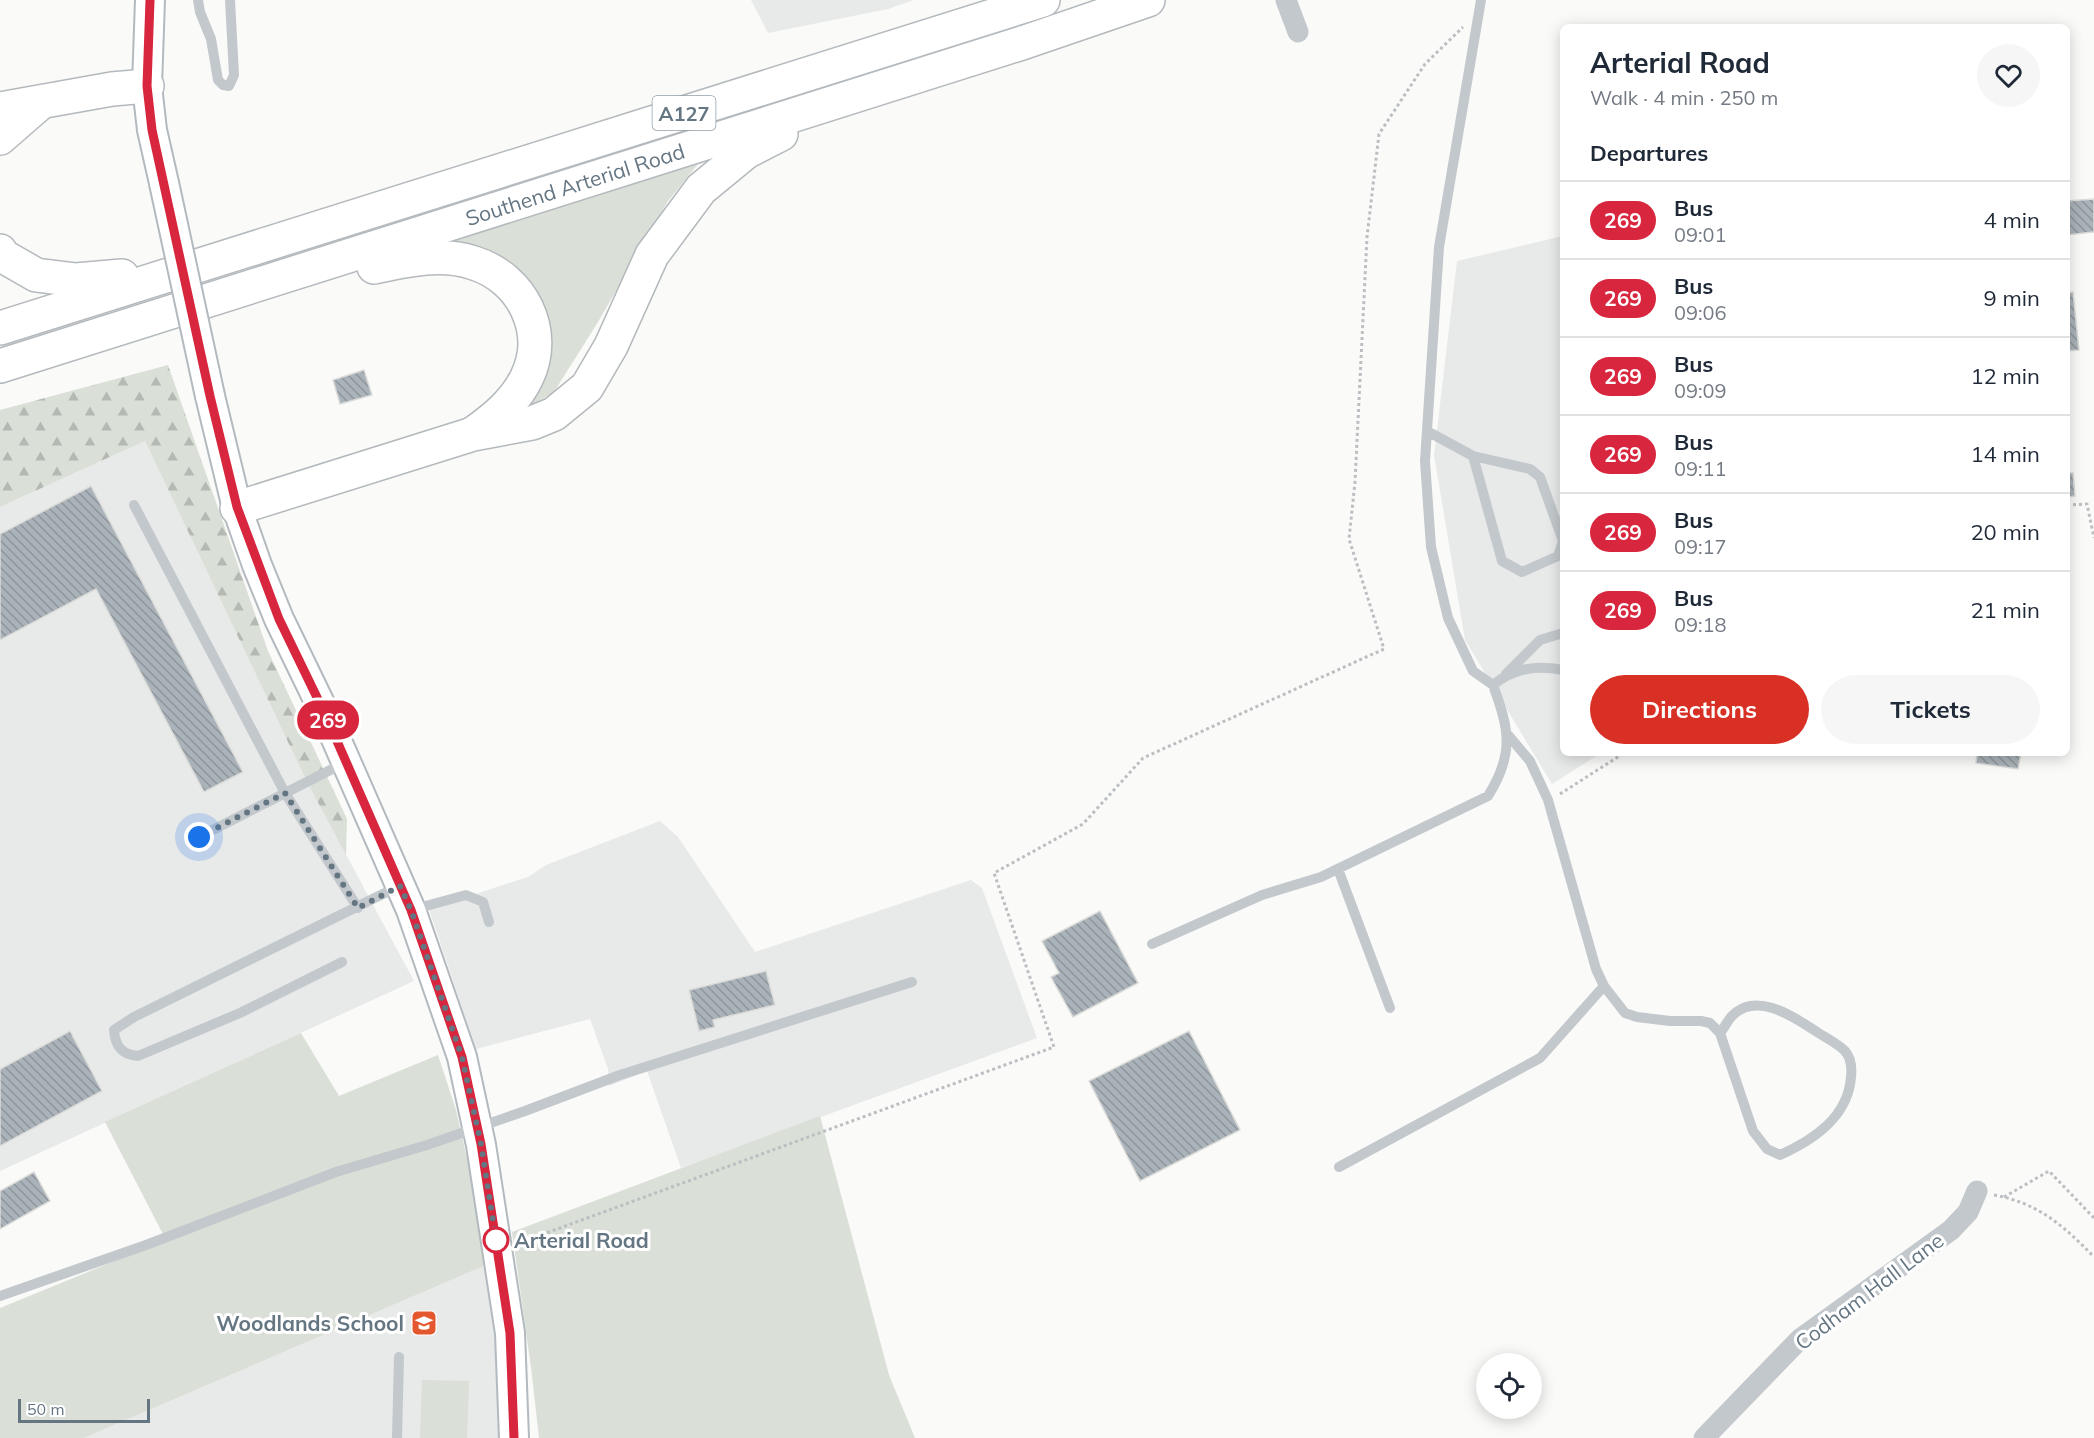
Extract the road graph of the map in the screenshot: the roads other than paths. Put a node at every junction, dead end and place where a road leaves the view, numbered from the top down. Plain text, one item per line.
1 (150, 0) edge
2 (198, 0) edge
3 (230, 0) edge
4 (1043, 0) edge
5 (1148, 0) edge
6 (1286, 0) edge
7 (1481, 4) edge
8 (1298, 32) dead end
9 (901, 81) junction
10 (147, 86) junction
11 (39, 104) junction
12 (0, 109) edge
13 (0, 138) edge
14 (325, 226) junction
15 (0, 252) edge
16 (0, 328) edge
17 (78, 342) junction
18 (0, 366) edge
19 (1427, 431) junction
20 (473, 434) junction
21 (1473, 456) junction
22 (134, 505) dead end
23 (237, 507) junction
24 (1560, 525) edge
25 (1560, 550) edge
26 (1560, 634) edge
27 (1560, 669) edge
28 (1504, 675) junction
29 (1492, 685) junction
30 (1508, 735) junction
31 (346, 762) junction
32 (285, 793) junction
33 (199, 837) dead end
34 (1338, 869) junction
35 (405, 898) junction
36 (358, 908) junction
37 (489, 922) dead end
38 (1152, 944) dead end
39 (342, 962) dead end
40 (912, 982) dead end
41 (1604, 986) junction
42 (1390, 1008) dead end
43 (1720, 1033) junction
44 (478, 1127) junction
45 (1339, 1167) dead end
46 (1977, 1191) road end
47 (0, 1296) edge
48 (399, 1357) dead end
49 (397, 1438) edge
50 (514, 1438) edge
51 (1704, 1438) edge

1 - 10 main road
2 - 3 lane
4 - 14 highway, Southend Arterial Road / A127
5 - 9 highway, Southend Arterial Road / A127
6 - 8 street
7 - 19 lane
9 - 17 highway, Southend Arterial Road / A127
9 - 20 highway
10 - 11 highway
10 - 23 main road, bridge
11 - 12 highway
11 - 13 highway
14 - 15 highway
14 - 16 highway, Southend Arterial Road / A127
17 - 18 highway, Southend Arterial Road / A127
17 - 20 highway
19 - 21 lane
19 - 29 lane
20 - 23 highway
21 - 24 lane
21 - 25 lane
22 - 32 lane
23 - 31 main road
26 - 28 lane
27 - 28 lane
28 - 29 lane
29 - 30 lane
30 - 34 lane
30 - 41 lane
31 - 32 lane
31 - 35 main road
32 - 33 lane
32 - 36 lane
34 - 38 lane
34 - 42 lane
35 - 36 lane
35 - 37 lane
35 - 44 main road
36 - 39 lane
40 - 44 lane
41 - 43 lane
41 - 45 lane
43 - 43 lane
44 - 47 lane
44 - 50 main road
46 - 51 street, Codham Hall Lane
48 - 49 lane

